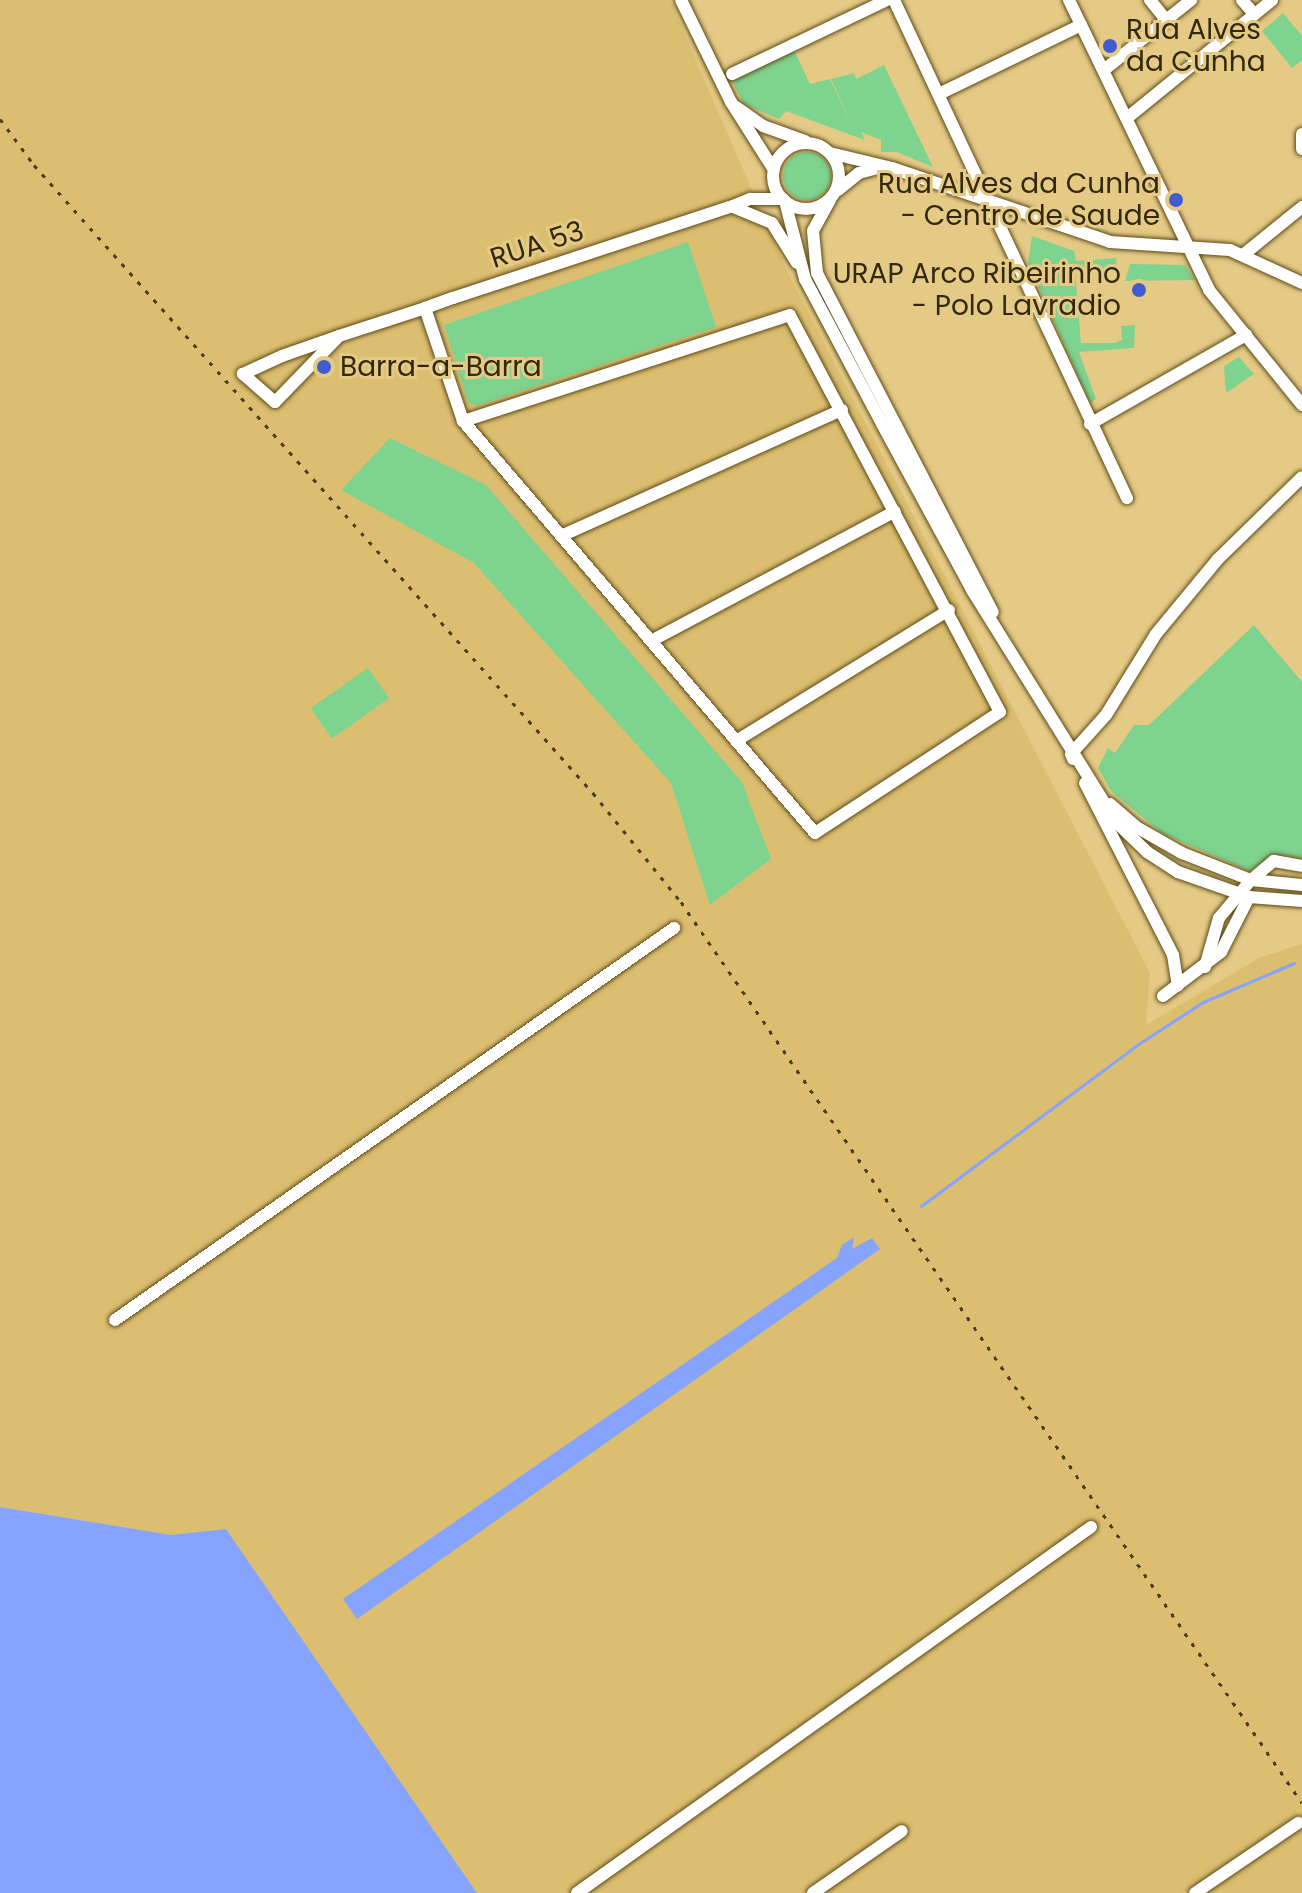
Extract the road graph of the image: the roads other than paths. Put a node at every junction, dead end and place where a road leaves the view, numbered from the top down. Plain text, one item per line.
1 (681, 0) edge
2 (887, 0) edge
3 (894, 0) edge
4 (1069, 0) edge
5 (1150, 0) edge
6 (1191, 0) edge
7 (1242, 0) edge
8 (1272, 0) edge
9 (1254, 14) junction
10 (1167, 21) junction
11 (1081, 25) junction
12 (1104, 70) junction
13 (732, 74) dead end
14 (939, 94) junction
15 (731, 102) junction
16 (1127, 118) junction
17 (1302, 134) edge
18 (810, 143) junction
19 (1302, 149) edge
20 (830, 153) junction
21 (892, 168) junction
22 (774, 171) junction
23 (833, 196) junction
24 (750, 199) junction
25 (784, 200) junction
26 (987, 201) junction
27 (730, 207) junction
28 (1302, 207) edge
29 (1187, 244) junction
30 (1243, 255) junction
31 (805, 279) junction
32 (1302, 283) edge
33 (425, 308) junction
34 (1246, 335) junction
35 (339, 336) junction
36 (1302, 405) edge
37 (842, 410) junction
38 (463, 421) junction
39 (1090, 424) junction
40 (1302, 477) edge
41 (1127, 498) dead end
42 (895, 511) junction
43 (561, 536) junction
44 (949, 610) junction
45 (651, 641) junction
46 (1032, 690) junction
47 (736, 741) junction
48 (1071, 754) junction
49 (1102, 796) junction
50 (1302, 866) edge
51 (1251, 880) junction
52 (1302, 885) edge
53 (1243, 895) junction
54 (1302, 901) edge
55 (674, 928) dead end
56 (1178, 986) junction
57 (1163, 996) dead end
58 (115, 1320) dead end
59 (1091, 1527) dead end
60 (1298, 1823) dead end
61 (902, 1831) dead end
62 (577, 1893) edge
63 (813, 1893) edge
64 (1195, 1893) edge

1 - 15 street
2 - 13 street
3 - 14 street
4 - 11 street
5 - 10 street
6 - 10 street
7 - 9 street
8 - 9 street
9 - 16 street
10 - 12 street
11 - 12 street
11 - 14 street
12 - 16 street
14 - 26 street
15 - 18 street
15 - 22 street
16 - 29 street
17 - 19 street
18 - 20 street
18 - 22 street
20 - 21 street
20 - 23 street
21 - 23 street
21 - 26 street
22 - 24 street, RUA 53
22 - 25 street
23 - 25 street
23 - 46 street
24 - 25 street, RUA 53
24 - 27 street, RUA 53
25 - 31 street
26 - 29 street
26 - 39 street
27 - 31 street
27 - 33 street, RUA 53
28 - 30 street
29 - 30 street
29 - 34 street
30 - 32 street
31 - 46 street
33 - 35 street, RUA 53
33 - 38 street
34 - 36 street
34 - 39 street
35 - 35 street, RUA 53
37 - 38 street
37 - 42 street
37 - 43 street
38 - 43 street
39 - 41 street
40 - 48 street
42 - 44 street
42 - 45 street
43 - 45 street
44 - 47 street
44 - 47 street
45 - 47 street
46 - 48 street
48 - 49 street
48 - 56 street
49 - 51 street
49 - 53 street
50 - 51 street
51 - 52 street
51 - 53 street
53 - 54 street
53 - 56 street
55 - 58 street
56 - 57 street
59 - 62 street
60 - 64 street
61 - 63 street

